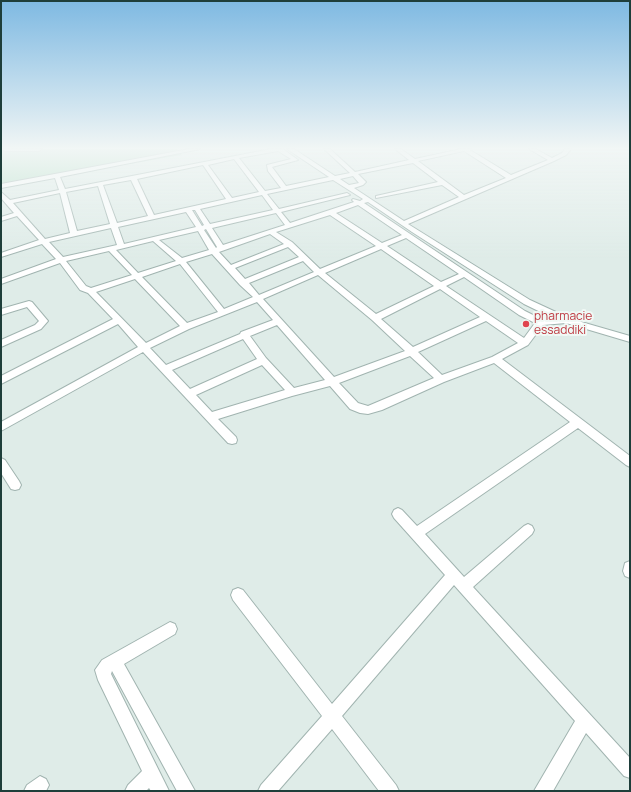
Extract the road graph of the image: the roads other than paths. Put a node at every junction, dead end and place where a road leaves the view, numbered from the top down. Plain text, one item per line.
1 (62, 186) edge
2 (90, 186) edge
3 (101, 186) edge
4 (137, 186) edge
5 (220, 186) edge
6 (257, 186) edge
7 (293, 186) edge
8 (336, 186) edge
9 (340, 186) edge
10 (355, 186) edge
11 (430, 186) edge
12 (447, 186) edge
13 (488, 186) edge
14 (284, 188) joint
15 (343, 190) junction
16 (64, 191) junction
17 (372, 192) dead end
18 (262, 193) junction
19 (1, 194) edge
20 (462, 197) junction
21 (378, 198) junction
22 (230, 200) junction
23 (368, 200) junction
24 (7, 202) junction
25 (358, 203) junction
26 (196, 208) junction
27 (188, 209) junction
28 (276, 210) junction
29 (331, 212) junction
30 (17, 214) junction
31 (152, 217) junction
32 (397, 218) junction
33 (1, 219) edge
34 (404, 223) junction
35 (114, 225) junction
36 (207, 226) junction
37 (289, 226) junction
38 (199, 228) junction
39 (272, 232) junction
40 (74, 234) junction
41 (407, 235) junction
42 (153, 238) junction
43 (44, 241) junction
44 (289, 244) junction
45 (121, 246) junction
46 (381, 246) junction
47 (110, 248) junction
48 (218, 250) junction
49 (1, 255) edge
50 (303, 258) junction
51 (61, 260) junction
52 (182, 262) junction
53 (229, 268) junction
54 (319, 272) junction
55 (464, 274) junction
56 (136, 277) junction
57 (1, 282) edge
58 (244, 283) junction
59 (441, 286) junction
60 (92, 291) junction
61 (258, 298) junction
62 (1, 312) edge
63 (223, 314) junction
64 (487, 317) junction
65 (375, 318) junction
66 (119, 320) junction
67 (278, 321) junction
68 (568, 321) junction
69 (540, 322) junction
70 (186, 327) junction
71 (244, 334) junction
72 (630, 339) edge
73 (2, 341) edge
74 (525, 342) junction
75 (145, 347) junction
76 (411, 352) junction
77 (495, 359) junction
78 (263, 360) junction
79 (165, 369) junction
80 (441, 379) junction
81 (1, 380) edge
82 (332, 382) junction
83 (292, 392) junction
84 (189, 394) junction
85 (211, 417) junction
86 (578, 422) junction
87 (1, 427) edge
88 (232, 440) dead end
89 (630, 462) edge
90 (1, 463) edge
91 (15, 485) dead end
92 (398, 514) dead end
93 (528, 530) dead end
94 (415, 534) junction
95 (630, 568) edge
96 (630, 572) edge
97 (458, 581) junction
98 (238, 595) dead end
99 (170, 629) dead end
100 (112, 663) junction
101 (332, 716) junction
102 (585, 719) junction
103 (630, 770) edge
104 (152, 773) junction
105 (134, 791) edge
106 (160, 791) edge
107 (186, 791) edge
108 (267, 791) edge
109 (390, 791) edge
110 (543, 791) edge

1 - 16 street
2 - 16 street
3 - 35 street
4 - 31 street
5 - 22 street
6 - 18 street
7 - 14 street
8 - 15 street
9 - 15 street
10 - 15 street
11 - 21 street
12 - 20 street
13 - 20 street
14 - 18 street
15 - 23 street
15 - 25 street
15 - 28 street
16 - 24 street
16 - 40 street
17 - 21 street
18 - 22 street
18 - 28 street
19 - 24 street
20 - 34 street
21 - 32 street
22 - 26 street
23 - 25 street
23 - 32 street
24 - 30 street
25 - 29 street
25 - 41 street
26 - 27 street
26 - 36 street
27 - 31 street
27 - 38 street
28 - 36 street
28 - 37 street
29 - 37 street
29 - 46 street
30 - 33 street
30 - 43 street
31 - 35 street
32 - 34 street
34 - 68 street
35 - 40 street
35 - 45 street
36 - 38 street
36 - 48 street
37 - 39 street
38 - 42 street
38 - 48 street
39 - 44 street
39 - 48 street
40 - 43 street
41 - 46 street
41 - 55 street
42 - 45 street
42 - 52 street
43 - 49 street
43 - 51 street
44 - 50 street
44 - 53 street
45 - 47 street
46 - 54 street
46 - 59 street
47 - 51 street
47 - 56 street
48 - 52 street
48 - 53 street
50 - 54 street
50 - 58 street
51 - 57 street
51 - 60 street
52 - 56 street
52 - 63 street
53 - 58 street
54 - 61 street
54 - 65 street
55 - 59 street
55 - 69 street
56 - 60 street
56 - 70 street
58 - 61 street
59 - 64 street
59 - 65 street
60 - 66 street
61 - 63 street
61 - 67 street
62 - 73 street
63 - 70 street
64 - 74 street
64 - 76 street
65 - 76 street
66 - 75 street
66 - 81 street
67 - 71 street
67 - 82 street
68 - 69 street
68 - 72 street
69 - 74 street
70 - 75 street
71 - 78 street
71 - 79 street
74 - 77 street
75 - 79 street
75 - 87 street
76 - 80 street
76 - 82 street
77 - 80 street
77 - 86 street
78 - 83 street
78 - 84 street
79 - 84 street
80 - 82 street
82 - 83 street
83 - 85 street
84 - 85 street
85 - 88 street
86 - 89 street
86 - 94 street
90 - 91 street
92 - 94 street
93 - 97 street
94 - 97 street
95 - 96 street
97 - 101 street
97 - 102 street
98 - 101 street
99 - 100 street
100 - 104 street
100 - 107 street
101 - 108 street
101 - 109 street
102 - 103 street
102 - 110 street
104 - 105 street
104 - 106 street

